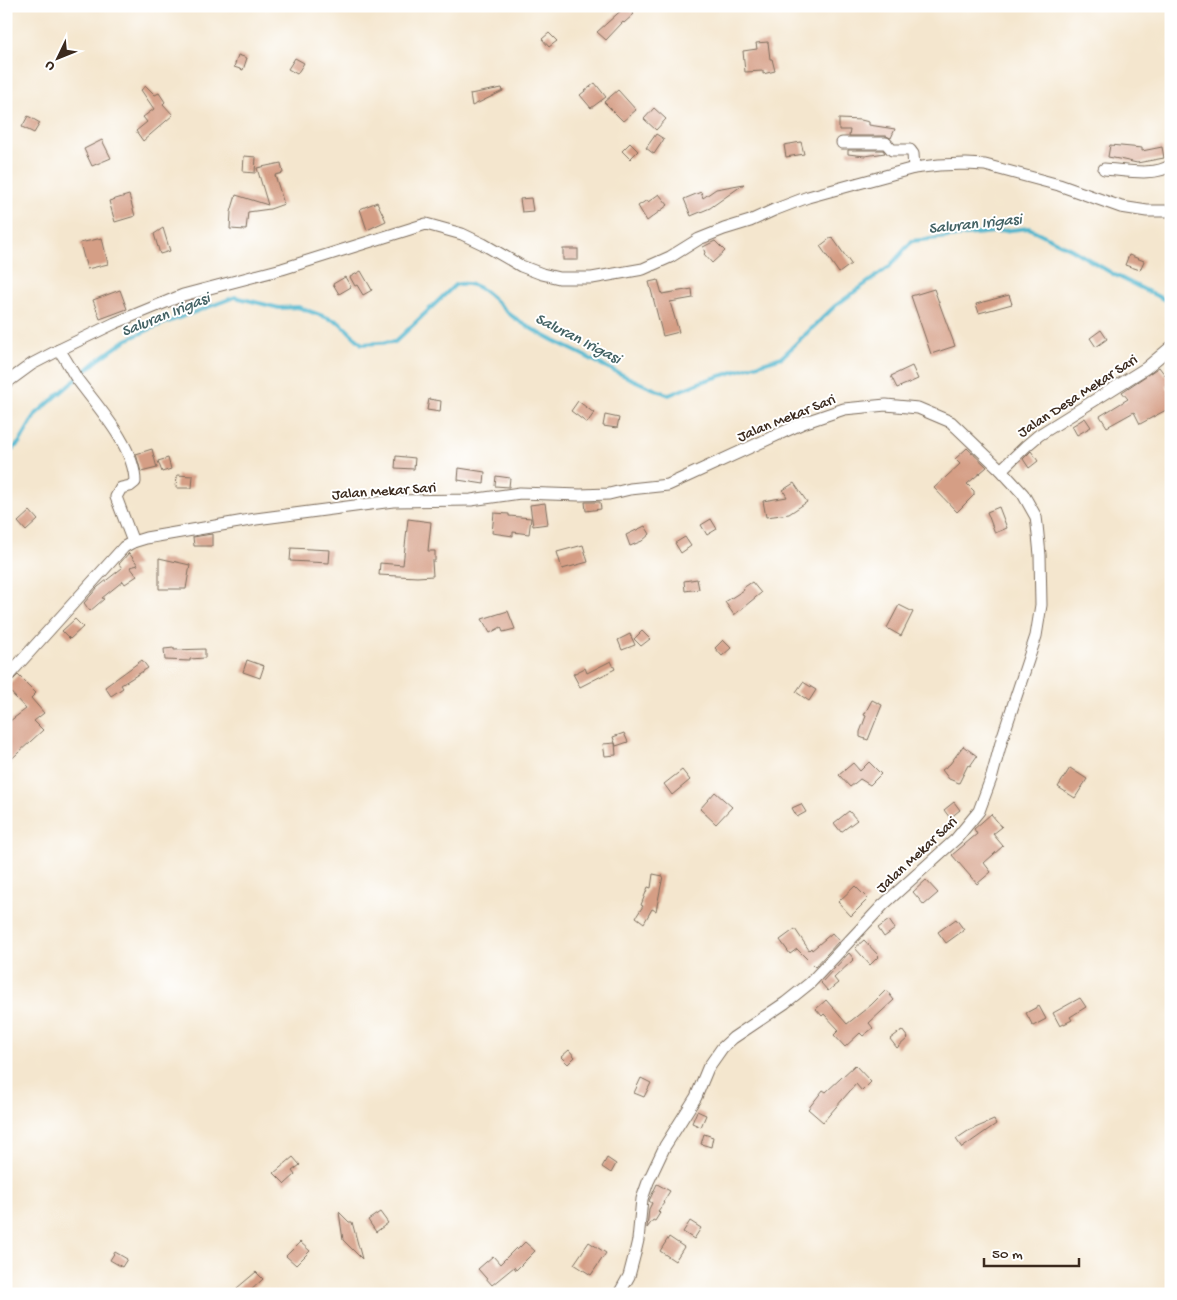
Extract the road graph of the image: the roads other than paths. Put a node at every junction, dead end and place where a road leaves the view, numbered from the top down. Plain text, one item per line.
1 (842, 143) dead end
2 (1171, 165) edge
3 (914, 168) junction
4 (1104, 169) dead end
5 (1171, 211) edge
6 (1171, 347) edge
7 (59, 350) junction
8 (6, 383) edge
9 (1001, 470) junction
10 (133, 542) junction
11 (6, 678) edge
12 (619, 1294) edge

1 - 3 street
2 - 4 street
3 - 5 street
3 - 7 street
6 - 9 street, Jalan Desa Mekar Sari
7 - 8 street
7 - 10 street
9 - 10 street, Jalan Mekar Sari
9 - 12 street, Jalan Mekar Sari
10 - 11 street, Jalan Mekar Sari

